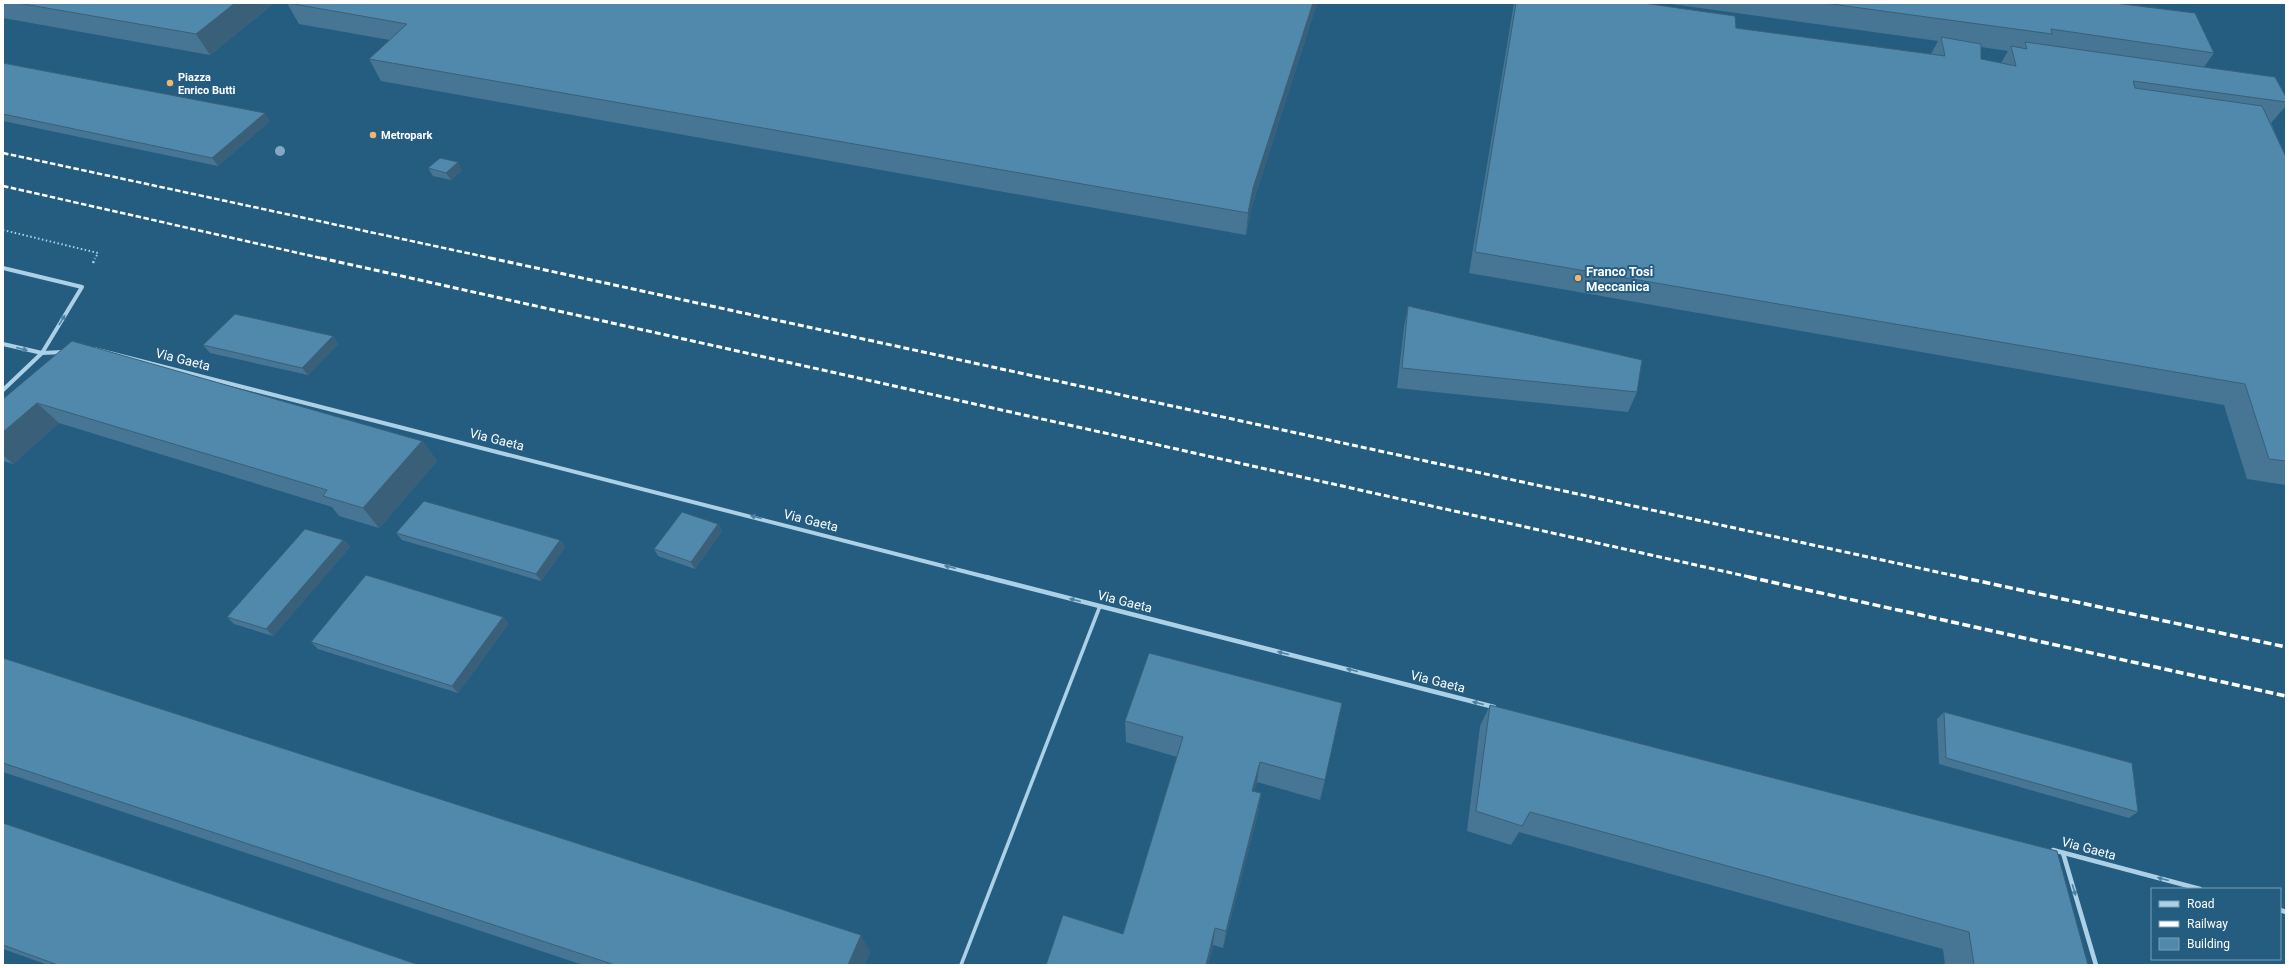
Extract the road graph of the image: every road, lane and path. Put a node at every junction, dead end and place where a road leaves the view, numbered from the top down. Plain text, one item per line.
1 (3, 230) edge
2 (3, 268) edge
3 (82, 287) junction
4 (3, 344) edge
5 (88, 350) edge
6 (69, 351) edge
7 (42, 353) junction
8 (3, 390) edge
9 (1100, 606) junction
10 (1497, 707) edge
11 (2047, 849) edge
12 (2063, 853) junction
13 (2196, 888) edge
14 (961, 965) edge
15 (2096, 965) edge

1 - 3 path
2 - 3 street
7 -> 3 street
4 -> 7 street
9 -> 5 street, Via Gaeta
6 - 7 street
7 - 8 street
10 -> 9 street, Via Gaeta
9 - 14 lane
11 - 12 street, Via Gaeta
13 -> 12 street, Via Gaeta
12 -> 15 street

